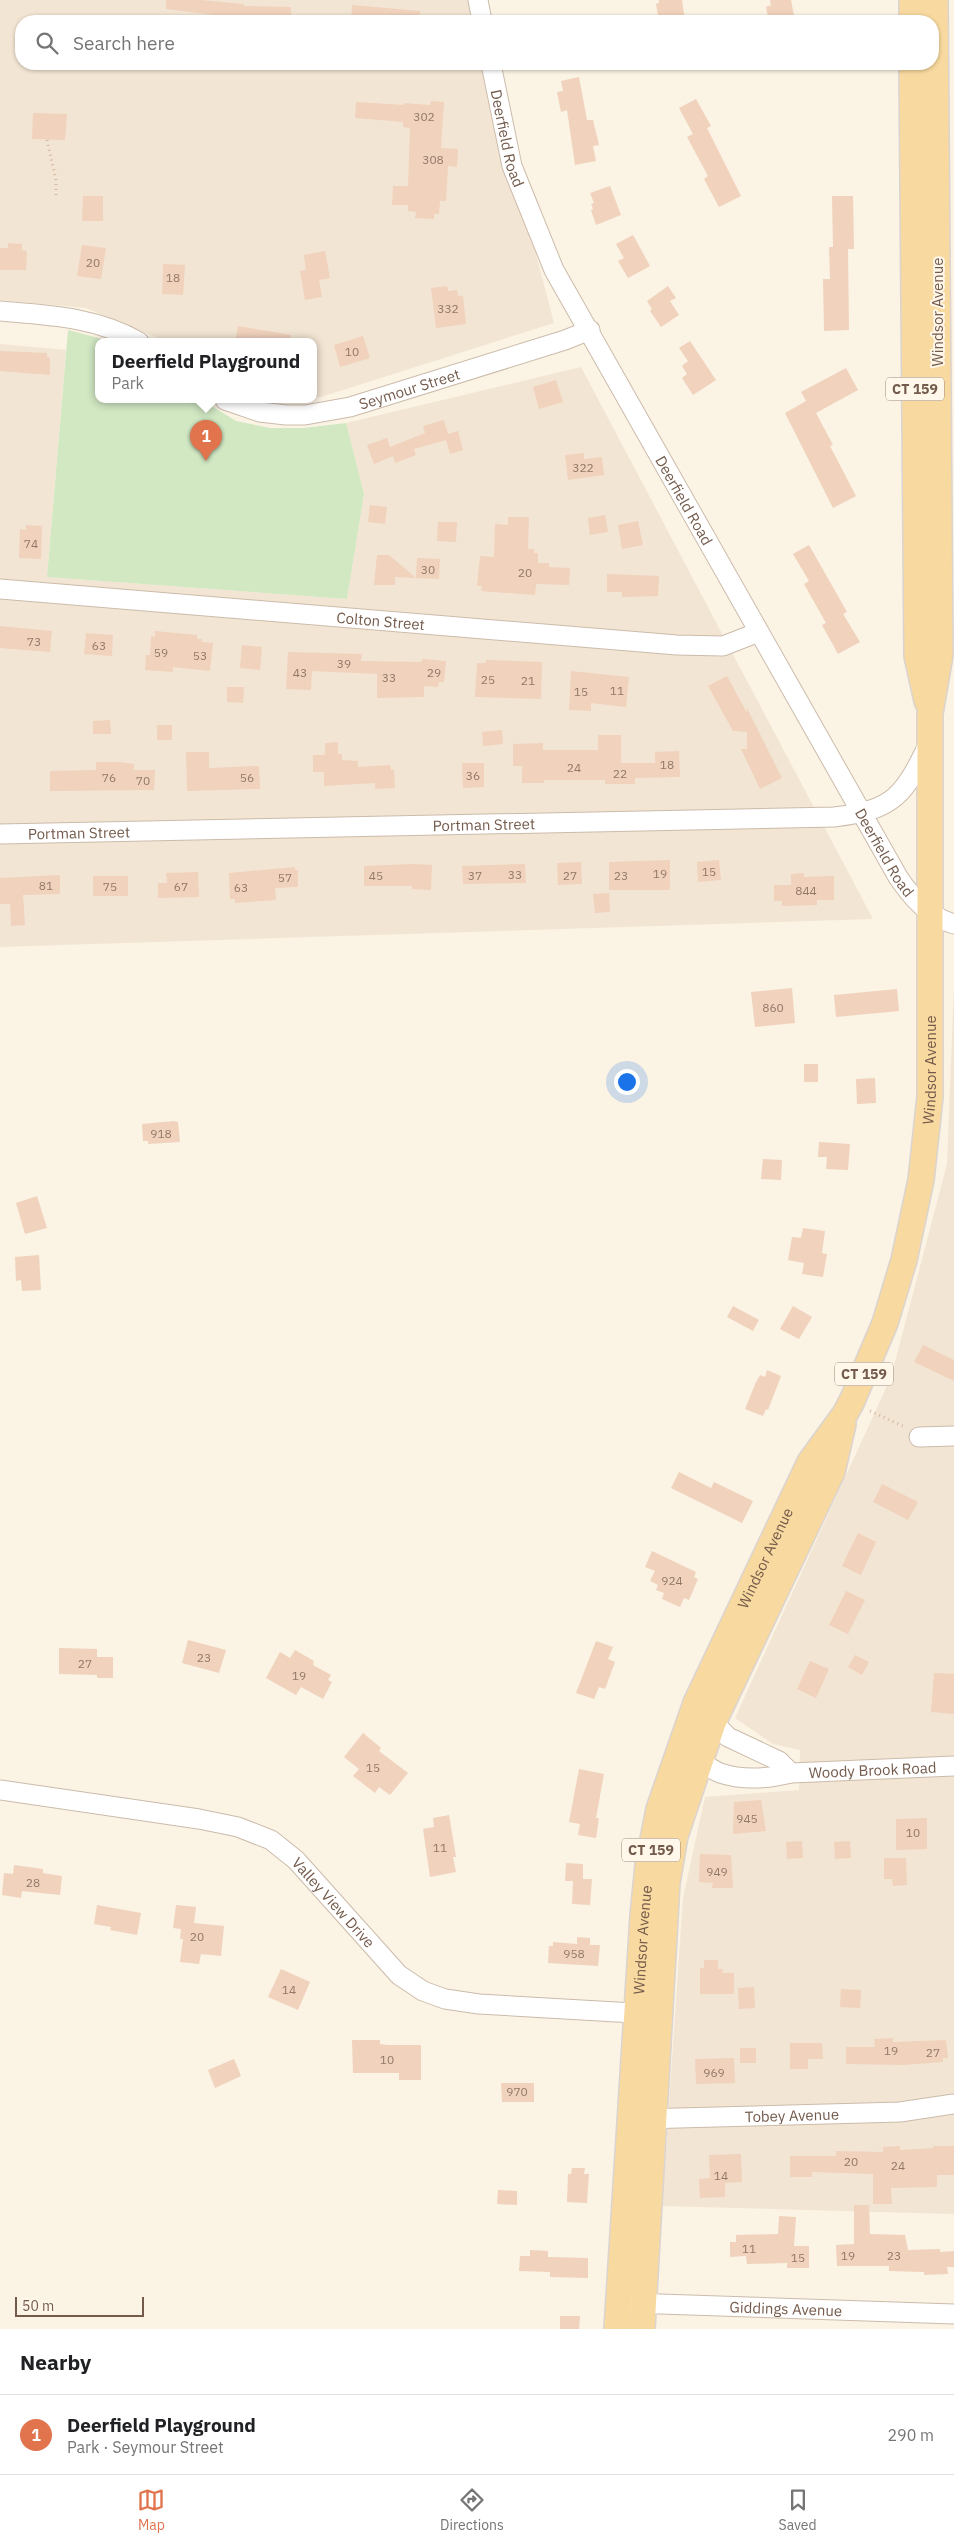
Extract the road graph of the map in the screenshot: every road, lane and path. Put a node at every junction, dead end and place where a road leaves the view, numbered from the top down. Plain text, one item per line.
1 (478, 0) edge
2 (912, 0) edge
3 (935, 0) edge
4 (481, 15) edge
5 (912, 15) edge
6 (934, 15) edge
7 (491, 70) edge
8 (913, 70) edge
9 (931, 70) edge
10 (47, 140) dead end
11 (925, 170) junction
12 (56, 197) dead end
13 (0, 311) edge
14 (590, 330) junction
15 (132, 338) edge
16 (234, 403) edge
17 (0, 590) edge
18 (759, 632) junction
19 (930, 740) junction
20 (861, 812) junction
21 (0, 834) edge
22 (930, 912) junction
23 (954, 924) edge
24 (848, 1408) junction
25 (954, 1436) edge
26 (919, 1437) joint
27 (696, 1703) junction
28 (714, 1723) junction
29 (679, 1748) junction
30 (700, 1760) junction
31 (954, 1766) edge
32 (791, 1773) junction
33 (0, 1790) edge
34 (649, 2014) junction
35 (954, 2104) edge
36 (641, 2118) junction
37 (619, 2303) junction
38 (644, 2304) junction
39 (954, 2314) edge
40 (617, 2329) edge
41 (642, 2329) edge

1 - 4 street
2 - 5 main road
3 - 6 main road, Windsor Avenue / CT 159
7 - 14 street, Deerfield Road
8 - 11 main road, Windsor Avenue / CT 159
9 - 11 main road, Windsor Avenue / CT 159
10 - 12 path
11 - 19 main road, Windsor Avenue / CT 159
13 - 15 street
14 - 16 street, Seymour Street
14 - 18 street, Deerfield Road
17 - 18 street, Colton Street
18 - 20 street, Deerfield Road
19 - 20 street, Portman Street
19 - 22 main road, Windsor Avenue / CT 159
20 - 21 street, Portman Street
20 - 22 street, Deerfield Road
22 - 23 street, Deerfield Road
22 - 24 main road, Windsor Avenue / CT 159
24 - 26 path
24 - 27 main road, Windsor Avenue / CT 159
24 - 28 main road, Windsor Avenue / CT 159
25 - 26 street
27 - 28 street, Woody Brook Road
27 - 29 main road, Windsor Avenue / CT 159
28 - 30 main road, Windsor Avenue / CT 159
28 - 32 street, Woody Brook Road
29 - 30 street, Woody Brook Road
29 - 34 main road, Windsor Avenue / CT 159
30 - 32 street, Woody Brook Road
30 - 34 main road, Windsor Avenue / CT 159
31 - 32 street, Woody Brook Road
33 - 34 street, Valley View Drive
34 - 36 main road, Windsor Avenue / CT 159
35 - 36 street, Tobey Avenue
36 - 37 main road, Windsor Avenue / CT 159
36 - 38 main road, Windsor Avenue / CT 159
37 - 38 street, Giddings Avenue
37 - 40 main road, Windsor Avenue / CT 159
38 - 39 street, Giddings Avenue
38 - 41 main road, Windsor Avenue / CT 159

